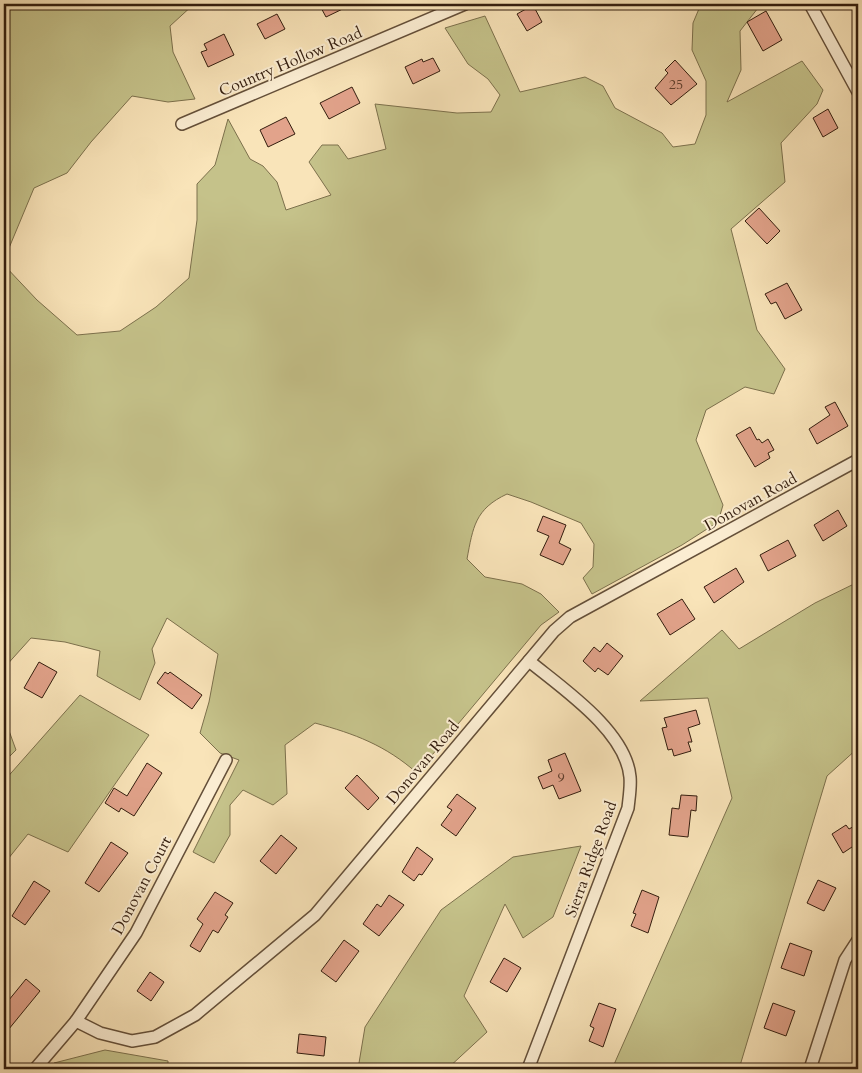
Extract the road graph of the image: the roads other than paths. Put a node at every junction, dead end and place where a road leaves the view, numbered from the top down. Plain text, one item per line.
1 (465, 4) edge
2 (810, 4) edge
3 (858, 92) edge
4 (182, 124) dead end
5 (858, 460) edge
6 (529, 661) junction
7 (226, 760) dead end
8 (858, 940) edge
9 (76, 1021) junction
10 (35, 1069) edge
11 (528, 1069) edge
12 (810, 1069) edge

1 - 4 street, Country Hollow Road
2 - 3 street
5 - 6 street, Donovan Road
6 - 9 street, Donovan Road
6 - 11 street, Sierra Ridge Road
7 - 9 street, Donovan Court
8 - 12 street
9 - 10 street

